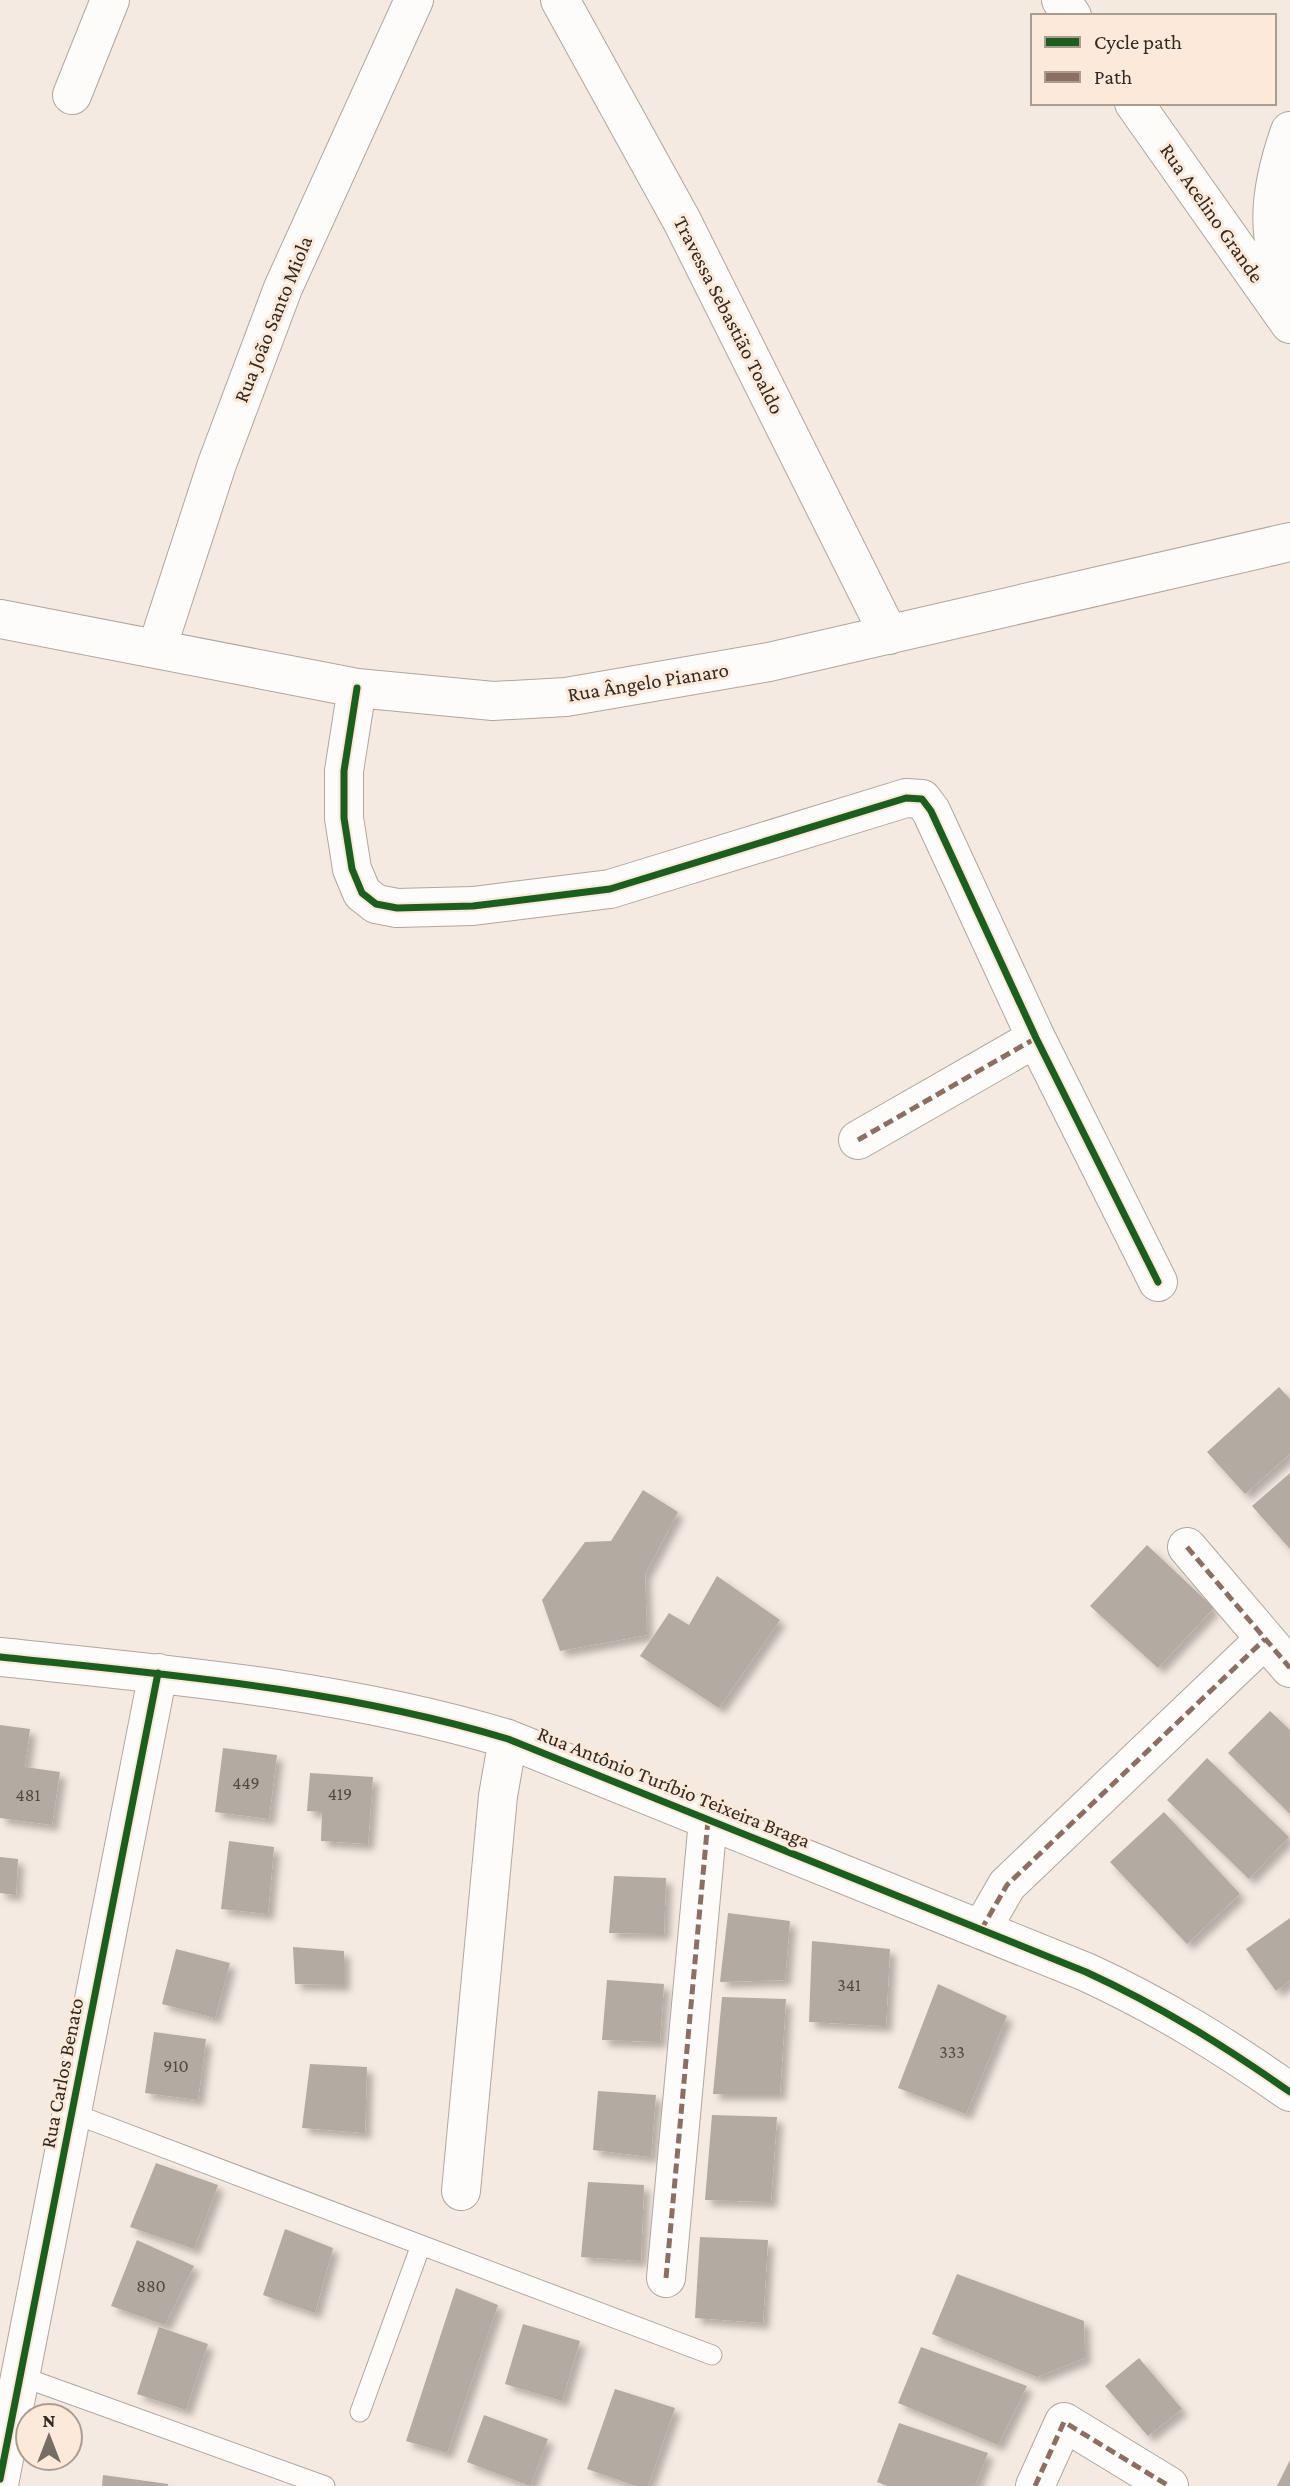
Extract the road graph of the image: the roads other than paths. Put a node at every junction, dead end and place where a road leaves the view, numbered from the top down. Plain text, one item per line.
1 (110, 0) edge
2 (414, 0) edge
3 (560, 0) edge
4 (72, 95) dead end
5 (1135, 105) edge
6 (1290, 131) edge
7 (1290, 308) edge
8 (1290, 324) edge
9 (1290, 542) edge
10 (0, 619) edge
11 (889, 635) junction
12 (157, 648) junction
13 (357, 688) junction
14 (1036, 1038) junction
15 (858, 1140) dead end
16 (1158, 1282) dead end
17 (1187, 1547) dead end
18 (1265, 1639) junction
19 (0, 1657) edge
20 (1290, 1668) edge
21 (158, 1674) junction
22 (508, 1739) junction
23 (708, 1820) junction
24 (981, 1930) junction
25 (1290, 2092) edge
26 (72, 2113) junction
27 (461, 2191) dead end
28 (421, 2245) junction
29 (666, 2278) dead end
30 (712, 2355) dead end
31 (20, 2376) junction
32 (360, 2412) dead end
33 (0, 2479) edge
34 (326, 2486) edge
35 (1035, 2486) edge
36 (1169, 2486) edge

1 - 4 street
2 - 12 street, Rua João Santo Miola
3 - 11 street, Travessa Sebastião Toaldo
5 - 8 street, Rua Acelino Grande
6 - 7 street
9 - 11 street, Rua Ângelo Pianaro
10 - 12 street, Rua Ângelo Pianaro
11 - 13 street, Rua Ângelo Pianaro
12 - 13 street, Rua Ângelo Pianaro
13 - 14 street
14 - 15 street
14 - 16 street
17 - 18 street
18 - 20 street
18 - 24 street
19 - 21 street, Rua Antônio Turíbio Teixeira Braga
21 - 22 street, Rua Antônio Turíbio Teixeira Braga
21 - 26 street, Rua Carlos Benato
22 - 23 street, Rua Antônio Turíbio Teixeira Braga
22 - 27 street
23 - 24 street, Rua Antônio Turíbio Teixeira Braga
23 - 29 street
24 - 25 street, Rua Antônio Turíbio Teixeira Braga
26 - 28 lane
26 - 31 street, Rua Carlos Benato
28 - 30 lane
28 - 32 lane
31 - 33 street, Rua Carlos Benato
31 - 34 lane
35 - 36 street

